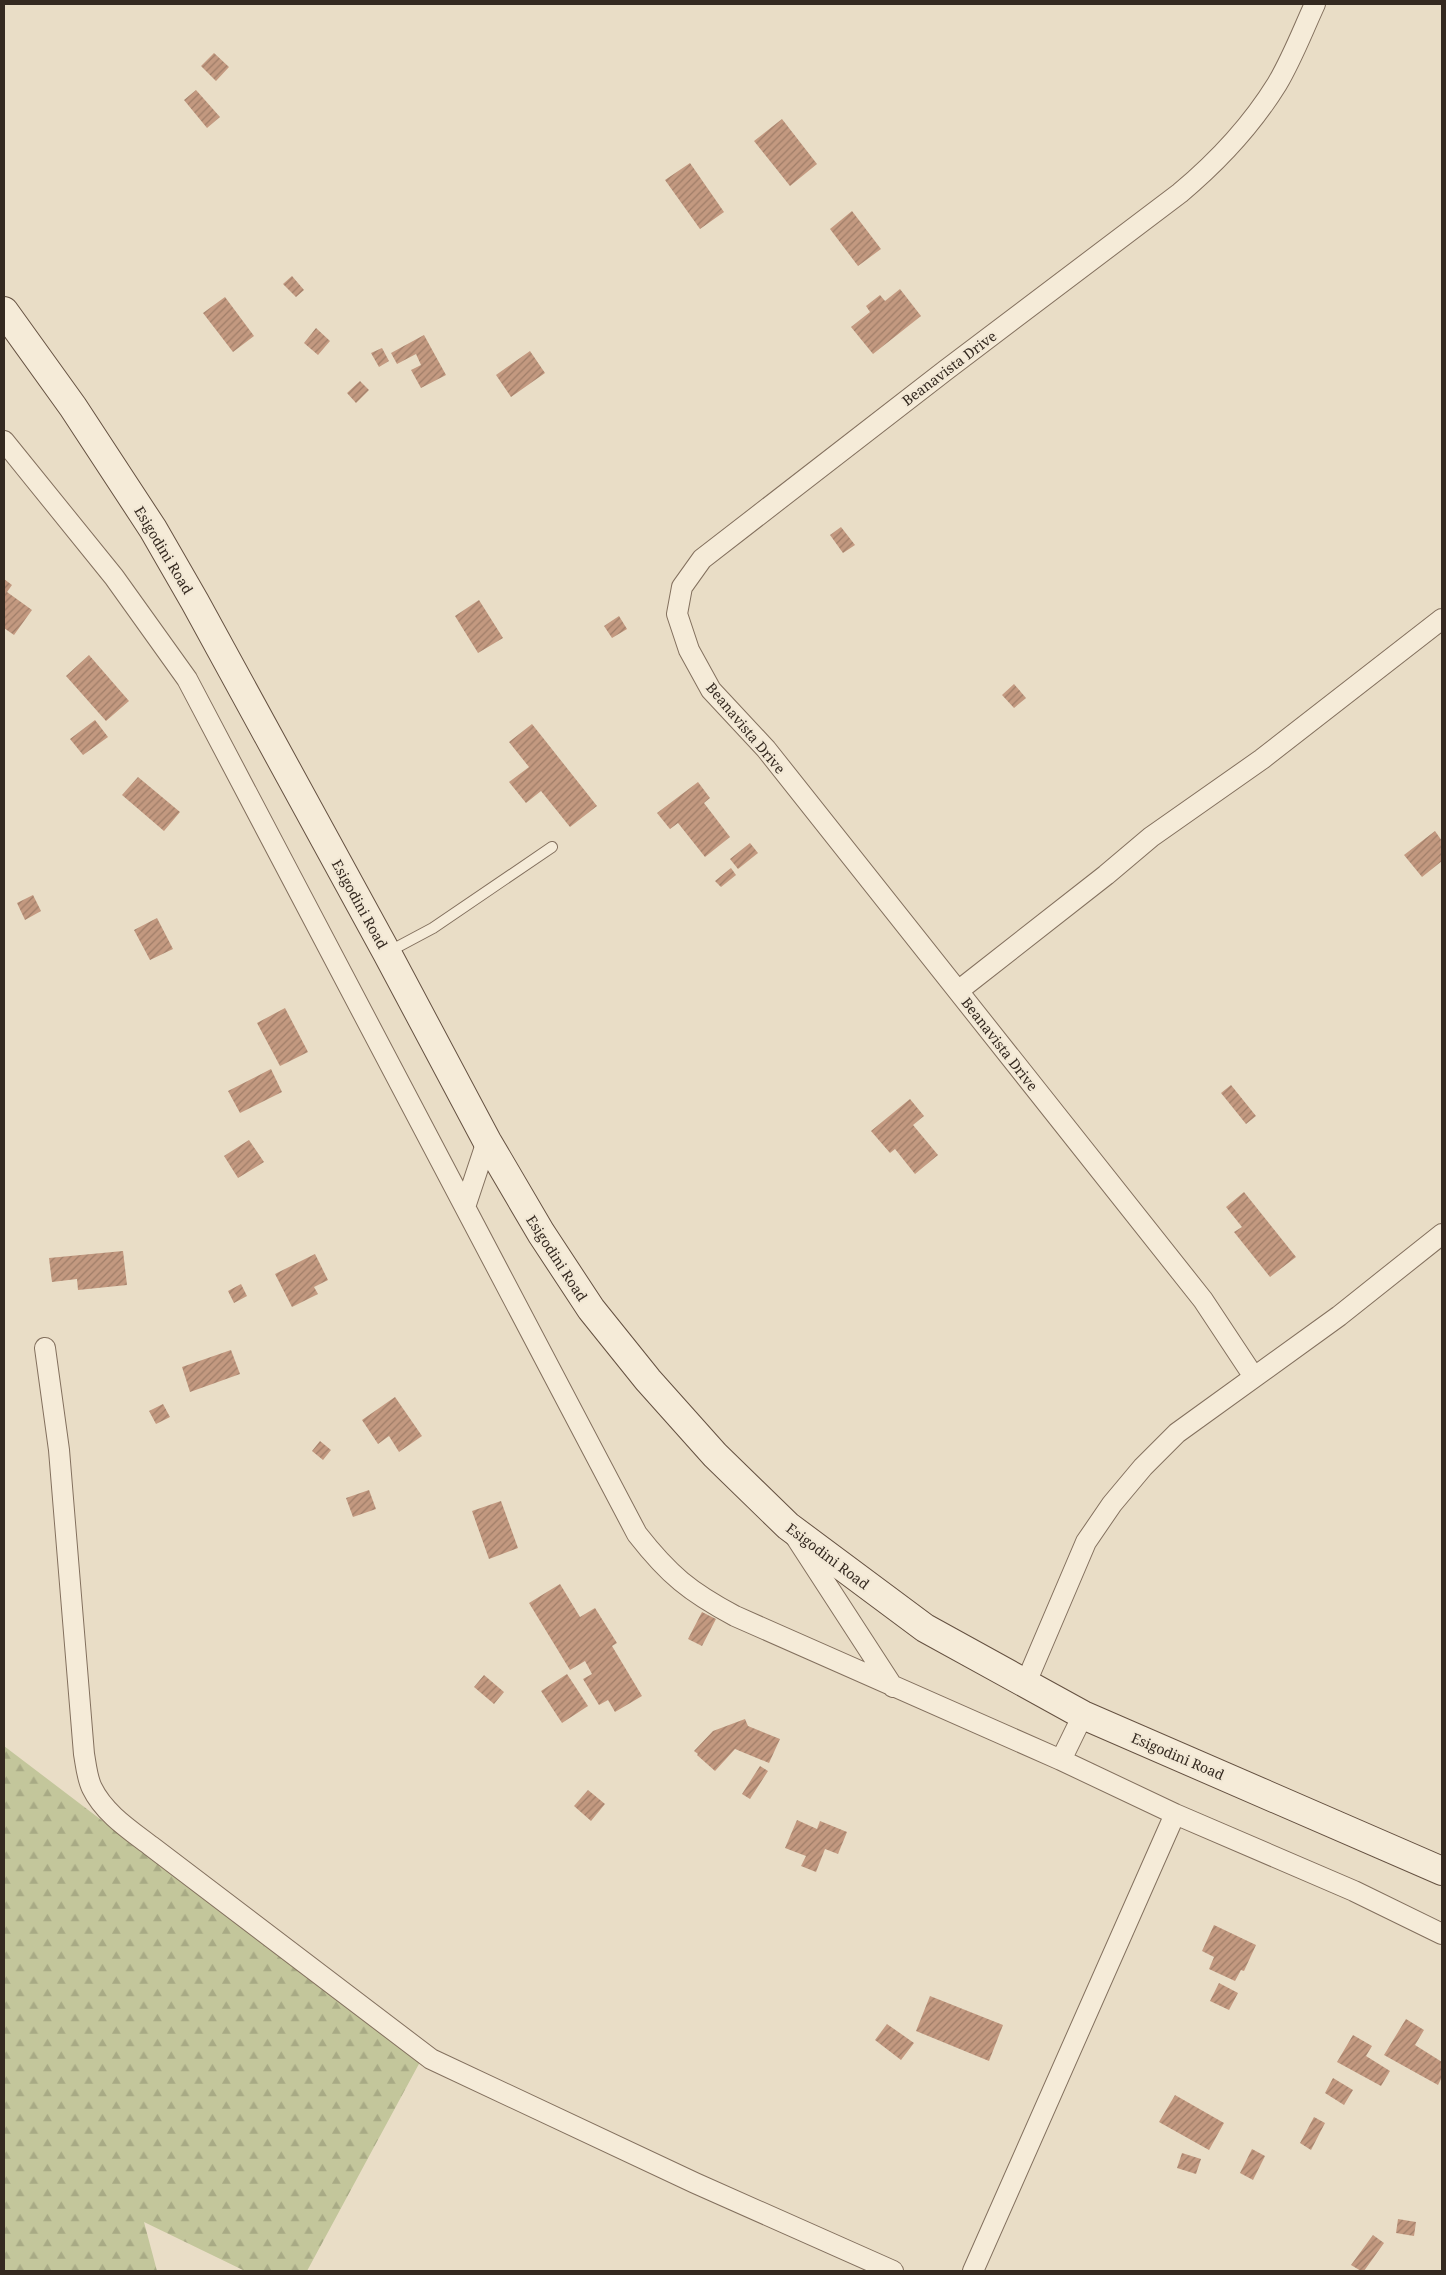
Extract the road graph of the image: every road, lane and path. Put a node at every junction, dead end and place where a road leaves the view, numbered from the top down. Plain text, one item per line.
1 (1315, 4) edge
2 (4, 311) edge
3 (4, 441) edge
4 (1442, 620) edge
5 (552, 847) dead end
6 (387, 953) junction
7 (958, 991) junction
8 (487, 1142) junction
9 (465, 1207) junction
10 (1442, 1234) edge
11 (45, 1348) dead end
12 (1254, 1377) junction
13 (788, 1526) junction
14 (1025, 1685) junction
15 (893, 1687) junction
16 (1083, 1715) junction
17 (1062, 1760) junction
18 (1175, 1814) junction
19 (1442, 1871) edge
20 (1442, 1934) edge
21 (893, 2271) edge
22 (972, 2271) edge

1 - 7 street, Beanavista Drive
2 - 6 main road, Esigodini Road
3 - 9 street
4 - 7 street
5 - 6 lane
6 - 8 main road, Esigodini Road
7 - 12 street, Beanavista Drive
8 - 9 street
8 - 13 main road, Esigodini Road
9 - 15 street
10 - 12 street
11 - 21 street
12 - 14 street
13 - 14 main road, Esigodini Road
13 - 15 street
14 - 16 main road, Esigodini Road
15 - 17 street
16 - 17 street
16 - 19 main road, Esigodini Road
17 - 18 street
18 - 20 street
18 - 22 street

